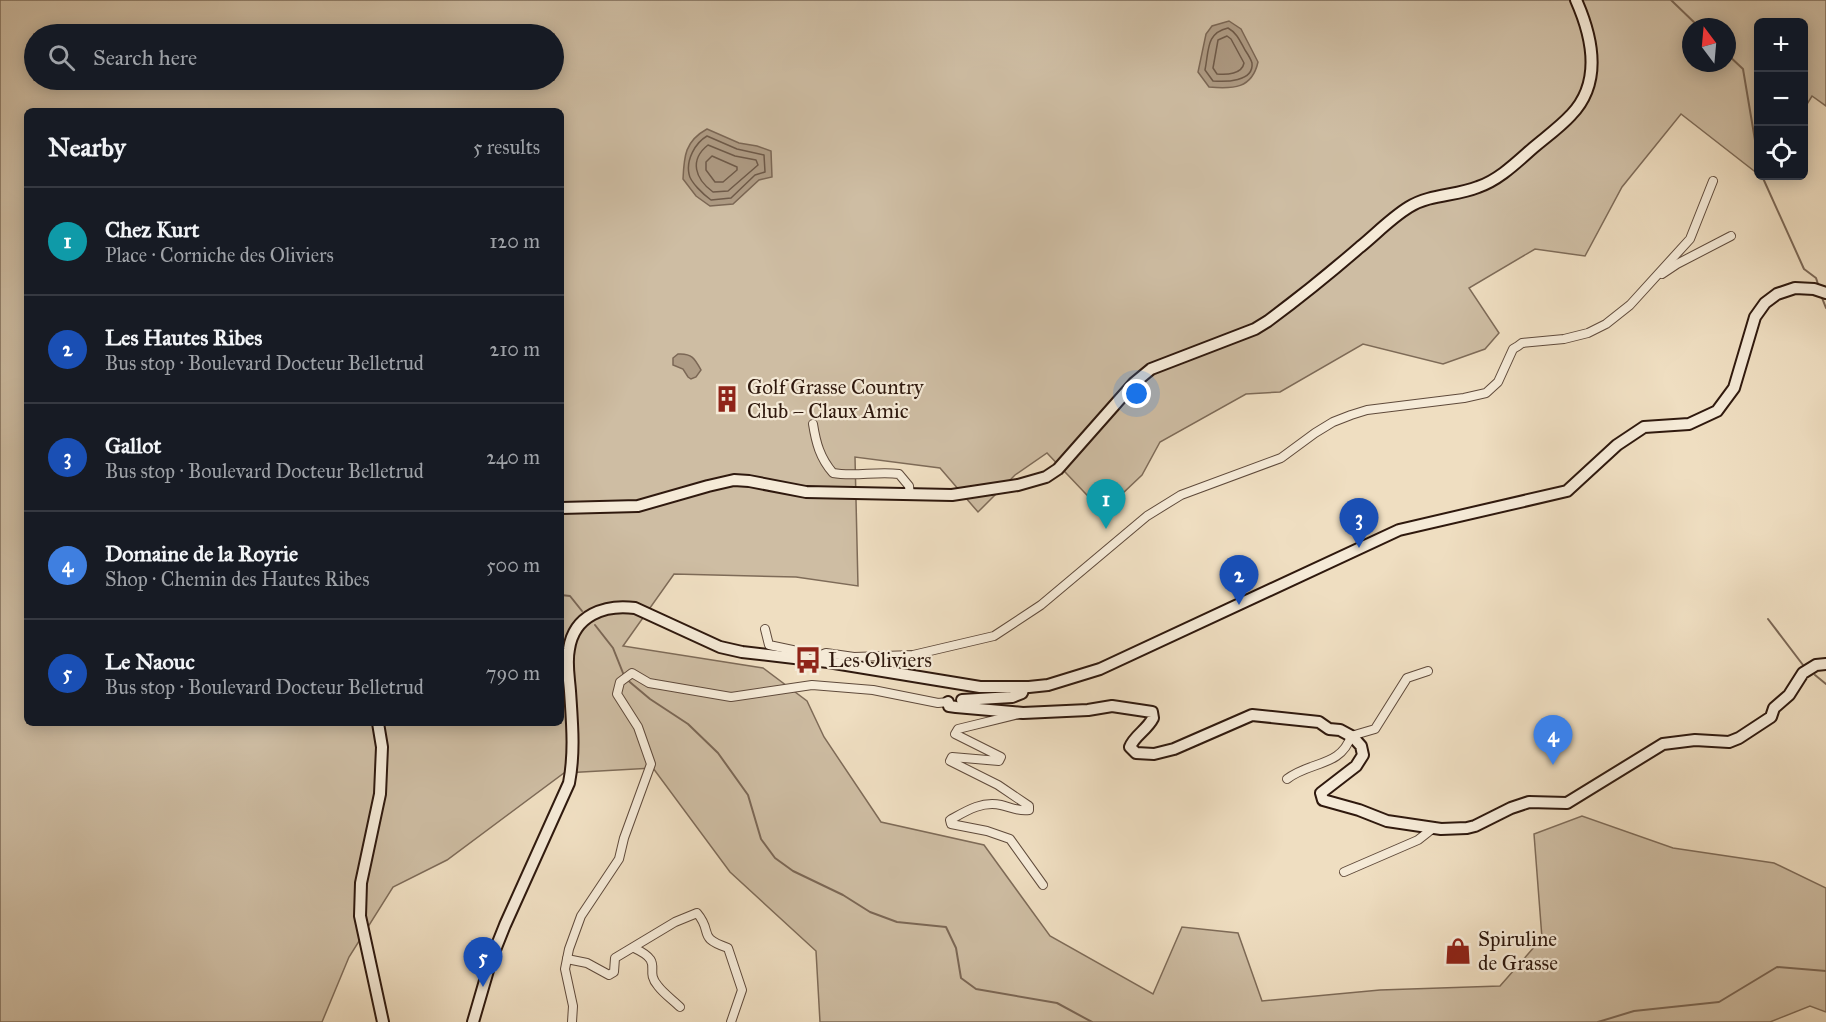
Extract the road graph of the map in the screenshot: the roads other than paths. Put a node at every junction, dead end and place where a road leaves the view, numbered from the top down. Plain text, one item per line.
1 (1576, 0) edge
2 (1713, 181) dead end
3 (1731, 236) dead end
4 (1658, 274) junction
5 (1826, 292) edge
6 (813, 424) dead end
7 (910, 495) junction
8 (564, 508) edge
9 (765, 629) dead end
10 (808, 660) junction
11 (1826, 664) edge
12 (1428, 671) dead end
13 (1024, 687) junction
14 (948, 702) junction
15 (1023, 713) junction
16 (378, 726) edge
17 (1351, 736) junction
18 (1287, 779) dead end
19 (1432, 829) junction
20 (1344, 872) dead end
21 (1043, 885) dead end
22 (634, 948) junction
23 (567, 958) junction
24 (680, 1007) dead end
25 (383, 1022) edge
26 (473, 1022) edge
27 (572, 1022) edge
28 (731, 1022) edge

1 - 7 street
2 - 4 street
3 - 4 street
4 - 10 street
5 - 13 street
6 - 7 street
7 - 8 street
9 - 10 street
10 - 13 street
10 - 26 street
11 - 19 street
12 - 17 street
13 - 14 street
14 - 15 street
14 - 23 street
15 - 17 street
15 - 21 street
16 - 25 street
17 - 18 street
17 - 19 street
19 - 20 street
22 - 23 street
22 - 24 street
22 - 28 street
23 - 27 street

